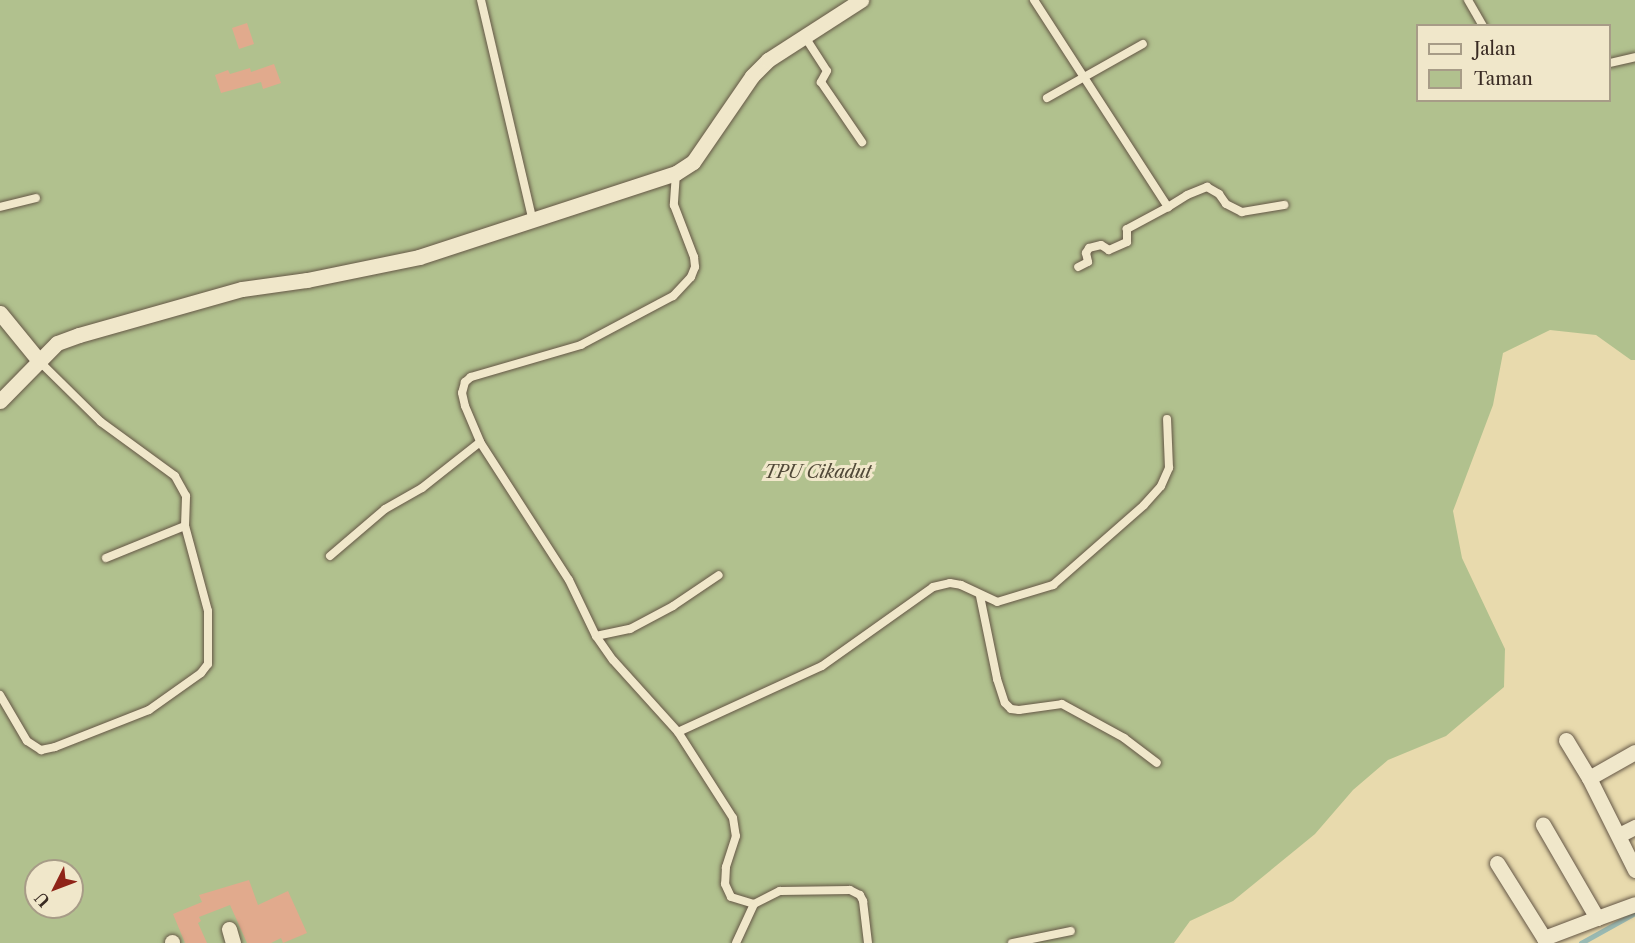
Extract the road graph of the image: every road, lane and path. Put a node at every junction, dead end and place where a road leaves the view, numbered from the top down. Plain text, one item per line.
1 (481, 0) edge
2 (861, 0) edge
3 (1034, 0) edge
4 (1468, 0) edge
5 (1482, 24) edge
6 (805, 37) junction
7 (1143, 44) dead end
8 (1635, 57) edge
9 (1611, 63) edge
10 (1082, 76) junction
11 (1047, 98) dead end
12 (862, 142) dead end
13 (676, 173) junction
14 (36, 198) dead end
15 (1284, 205) dead end
16 (0, 207) edge
17 (1168, 207) junction
18 (533, 222) junction
19 (1078, 267) dead end
20 (0, 313) edge
21 (40, 362) junction
22 (0, 401) edge
23 (1167, 419) dead end
24 (480, 442) junction
25 (185, 526) junction
26 (330, 556) dead end
27 (106, 558) dead end
28 (719, 575) dead end
29 (980, 596) junction
30 (596, 636) junction
31 (0, 695) edge
32 (678, 732) junction
33 (1566, 740) dead end
34 (1635, 752) edge
35 (1157, 763) dead end
36 (1589, 778) junction
37 (1543, 825) dead end
38 (1635, 827) edge
39 (1619, 835) junction
40 (1497, 863) dead end
41 (1635, 870) edge
42 (754, 904) junction
43 (1635, 904) edge
44 (1597, 918) junction
45 (1071, 931) dead end
46 (1540, 941) edge
47 (736, 943) edge
48 (867, 943) edge
49 (1012, 943) edge

1 - 18 lane
2 - 6 street
3 - 10 lane
4 - 5 lane
6 - 12 lane
6 - 13 street
7 - 10 lane
8 - 9 lane
10 - 11 lane
10 - 17 lane
13 - 18 street
13 - 24 lane
14 - 16 lane
15 - 17 lane
17 - 19 lane
18 - 21 street
20 - 21 street
21 - 22 street
21 - 25 lane
23 - 29 lane
24 - 26 lane
24 - 30 lane
25 - 27 lane
25 - 31 lane
28 - 30 lane
29 - 32 lane
29 - 35 lane
30 - 32 lane
32 - 42 lane
33 - 36 street
34 - 36 street
36 - 39 street
37 - 44 street
38 - 39 street
39 - 41 street
40 - 46 street
42 - 47 lane
42 - 48 lane
43 - 44 street
44 - 46 street
45 - 49 lane

